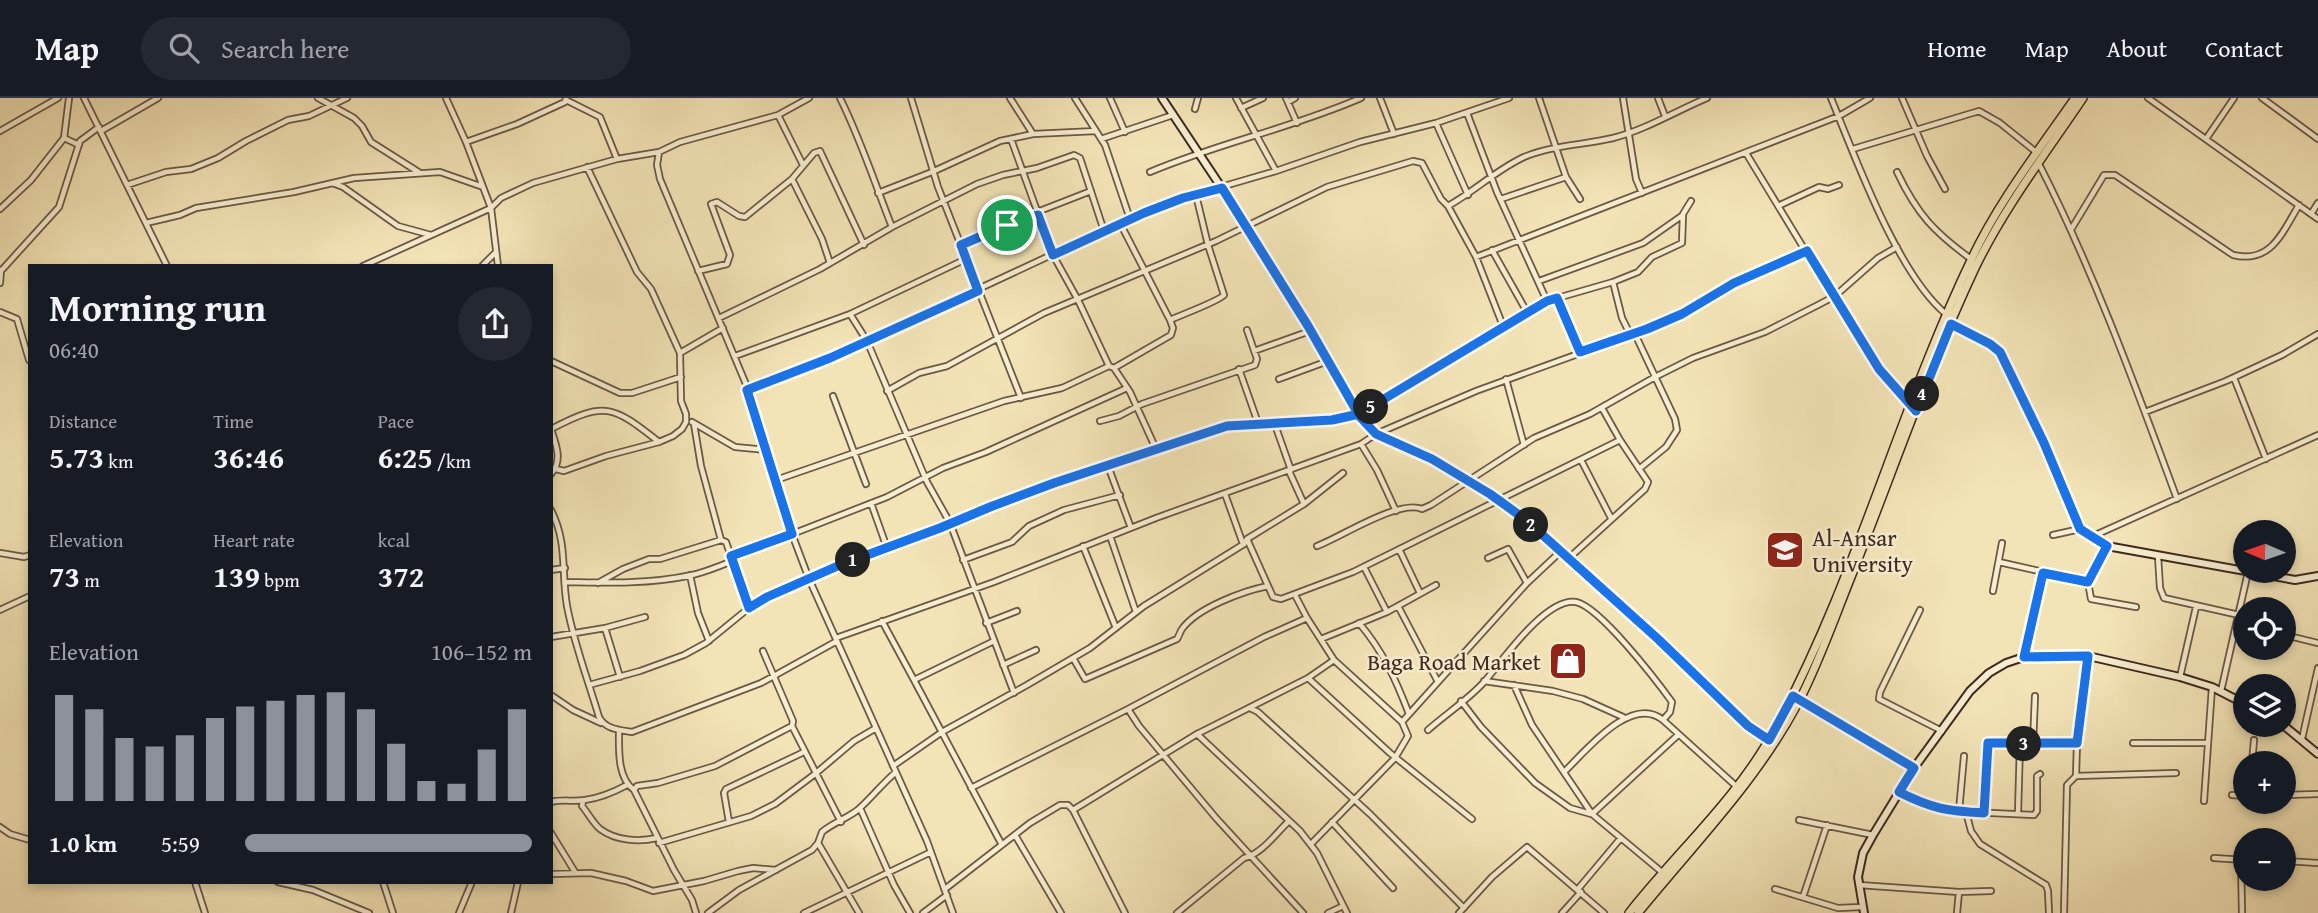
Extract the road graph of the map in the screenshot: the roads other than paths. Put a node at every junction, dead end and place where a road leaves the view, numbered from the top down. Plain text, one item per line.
1 (58, 98) edge
2 (69, 98) edge
3 (84, 98) edge
4 (158, 98) edge
5 (318, 98) edge
6 (347, 98) edge
7 (446, 98) edge
8 (810, 98) edge
9 (840, 98) edge
10 (911, 98) edge
11 (1010, 98) edge
12 (1075, 98) edge
13 (1110, 98) edge
14 (1162, 98) edge
15 (1198, 98) edge
16 (1236, 98) edge
17 (1263, 98) edge
18 (1295, 98) edge
19 (1361, 98) edge
20 (1380, 98) edge
21 (1509, 98) edge
22 (1539, 98) edge
23 (1623, 98) edge
24 (1658, 98) edge
25 (1707, 98) edge
26 (1831, 98) edge
27 (1870, 98) edge
28 (1902, 98) edge
29 (2075, 98) edge
30 (2083, 98) edge
31 (2148, 98) edge
32 (2234, 98) edge
33 (2262, 98) edge
34 (566, 99) edge
35 (1287, 100) edge
36 (2156, 100) edge
37 (1694, 101) edge
38 (333, 105) junction
39 (1241, 108) junction
40 (1195, 109) dead end
41 (1466, 113) junction
42 (778, 115) junction
43 (1174, 115) junction
44 (1665, 116) junction
45 (1839, 116) junction
46 (1297, 123) junction
47 (1436, 123) junction
48 (100, 129) junction
49 (1916, 130) junction
50 (0, 131) edge
51 (1096, 131) junction
52 (1125, 132) junction
53 (1629, 132) junction
54 (1033, 134) junction
55 (1394, 134) junction
56 (1255, 136) junction
57 (64, 138) junction
58 (1011, 139) junction
59 (1101, 139) junction
60 (2206, 139) junction
61 (2318, 139) edge
62 (466, 142) junction
63 (79, 145) junction
64 (1557, 148) junction
65 (1853, 149) junction
66 (659, 152) junction
67 (2036, 152) junction
68 (1199, 153) junction
69 (1746, 153) junction
70 (617, 159) junction
71 (2039, 164) junction
72 (803, 165) junction
73 (587, 167) junction
74 (1023, 171) junction
75 (1276, 171) junction
76 (932, 172) junction
77 (1150, 172) dead end
78 (1897, 172) dead end
79 (421, 173) junction
80 (1492, 176) junction
81 (1566, 177) junction
82 (792, 179) junction
83 (334, 184) junction
84 (1839, 184) dead end
85 (127, 185) junction
86 (483, 187) junction
87 (1222, 188) junction
88 (1945, 189) dead end
89 (1091, 191) junction
90 (878, 192) junction
91 (1642, 192) junction
92 (1196, 195) junction
93 (1468, 195) junction
94 (1501, 199) junction
95 (1580, 199) dead end
96 (1691, 201) dead end
97 (943, 202) junction
98 (2318, 204) edge
99 (1448, 205) junction
100 (1778, 205) junction
101 (2298, 205) junction
102 (491, 208) junction
103 (0, 209) edge
104 (1038, 214) junction
105 (1683, 214) junction
106 (2311, 214) junction
107 (1130, 219) junction
108 (2318, 219) edge
109 (146, 223) junction
110 (1120, 223) junction
111 (1247, 226) junction
112 (892, 227) junction
113 (2072, 228) junction
114 (1104, 231) junction
115 (432, 235) junction
116 (1520, 238) junction
117 (864, 245) junction
118 (961, 245) junction
119 (1208, 245) junction
120 (1898, 247) junction
121 (1492, 250) junction
122 (496, 251) junction
123 (1807, 251) junction
124 (1053, 255) junction
125 (1476, 257) junction
126 (966, 259) junction
127 (1971, 259) junction
128 (830, 263) junction
129 (166, 264) edge
130 (367, 264) edge
131 (484, 264) edge
132 (498, 264) edge
133 (0, 270) edge
134 (698, 271) junction
135 (1143, 271) junction
136 (1539, 281) junction
137 (1613, 282) junction
138 (0, 283) edge
139 (978, 291) junction
140 (1835, 296) junction
141 (1557, 298) junction
142 (1078, 300) junction
143 (1547, 301) junction
144 (0, 312) edge
145 (1527, 312) junction
146 (850, 314) junction
147 (1947, 314) junction
148 (719, 318) junction
149 (1170, 320) junction
150 (1951, 324) junction
151 (1503, 326) junction
152 (723, 328) junction
153 (1247, 330) dead end
154 (1311, 331) junction
155 (2318, 334) edge
156 (1633, 335) junction
157 (997, 338) junction
158 (867, 341) junction
159 (1254, 351) junction
160 (1580, 352) junction
161 (680, 353) junction
162 (28, 356) edge
163 (734, 356) junction
164 (1329, 361) junction
165 (553, 362) edge
166 (1111, 367) junction
167 (1239, 369) junction
168 (681, 377) junction
169 (1655, 377) junction
170 (2234, 377) junction
171 (1279, 379) dead end
172 (1506, 379) junction
173 (1127, 388) junction
174 (747, 390) junction
175 (887, 391) junction
176 (833, 396) dead end
177 (1021, 398) junction
178 (1137, 408) junction
179 (1602, 408) junction
180 (1913, 408) junction
181 (2145, 412) junction
182 (1359, 416) junction
183 (686, 418) junction
184 (1100, 421) dead end
185 (1274, 422) junction
186 (1258, 423) junction
187 (694, 424) junction
188 (553, 428) edge
189 (907, 434) junction
190 (1376, 434) junction
191 (2318, 435) edge
192 (553, 436) edge
193 (1620, 440) junction
194 (659, 442) junction
195 (1361, 444) junction
196 (1524, 445) junction
197 (1156, 449) junction
198 (767, 450) junction
199 (854, 453) junction
200 (2266, 459) junction
201 (1581, 460) junction
202 (1108, 466) junction
203 (556, 469) junction
204 (1639, 469) junction
205 (1290, 470) junction
206 (553, 472) edge
207 (1343, 473) dead end
208 (926, 479) junction
209 (776, 480) junction
210 (1468, 480) junction
211 (866, 484) dead end
212 (1225, 494) junction
213 (1120, 495) junction
214 (1498, 499) junction
215 (2178, 499) junction
216 (871, 503) junction
217 (1304, 504) junction
218 (1396, 511) junction
219 (553, 515) edge
220 (1611, 518) junction
221 (950, 523) junction
222 (1131, 528) junction
223 (2080, 529) junction
224 (792, 534) junction
225 (1110, 536) junction
226 (2053, 536) dead end
227 (2091, 537) junction
228 (721, 540) junction
229 (1245, 542) junction
230 (2002, 543) dead end
231 (1083, 546) junction
232 (1317, 546) dead end
233 (2107, 546) junction
234 (887, 548) junction
235 (1399, 549) junction
236 (1560, 552) junction
237 (0, 553) edge
238 (28, 556) edge
239 (2158, 556) junction
240 (1488, 558) dead end
241 (732, 559) junction
242 (1568, 559) junction
243 (963, 560) junction
244 (1999, 562) junction
245 (1364, 567) junction
246 (565, 568) junction
247 (2233, 568) edge
248 (553, 570) edge
249 (2043, 573) junction
250 (690, 575) junction
251 (2318, 576) edge
252 (809, 579) junction
253 (2296, 580) edge
254 (566, 582) junction
255 (2088, 582) junction
256 (598, 583) junction
257 (1527, 583) junction
258 (1436, 585) dead end
259 (1268, 586) junction
260 (973, 590) junction
261 (1993, 591) dead end
262 (1420, 593) junction
263 (1295, 594) junction
264 (28, 597) edge
265 (1398, 606) junction
266 (2136, 607) dead end
267 (2196, 607) junction
268 (749, 608) junction
269 (0, 610) edge
270 (1920, 610) dead end
271 (1017, 611) dead end
272 (1136, 612) junction
273 (1387, 612) junction
274 (2233, 614) edge
275 (645, 617) dead end
276 (1307, 618) junction
277 (882, 621) junction
278 (986, 623) junction
279 (1359, 623) junction
280 (605, 628) junction
281 (1116, 628) junction
282 (574, 633) junction
283 (553, 638) edge
284 (2296, 638) edge
285 (836, 639) junction
286 (1321, 639) junction
287 (2233, 640) edge
288 (709, 641) junction
289 (993, 641) junction
290 (2318, 643) edge
291 (1036, 650) dead end
292 (763, 651) dead end
293 (2088, 656) junction
294 (2024, 657) junction
295 (1073, 658) junction
296 (1335, 660) junction
297 (1003, 665) junction
298 (2318, 668) edge
299 (774, 676) junction
300 (620, 677) junction
301 (2180, 677) junction
302 (1308, 678) junction
303 (914, 680) junction
304 (1485, 681) junction
305 (1438, 682) junction
306 (589, 685) junction
307 (1514, 685) junction
308 (2212, 687) junction
309 (2221, 691) junction
310 (1014, 693) junction
311 (553, 696) edge
312 (2035, 696) dead end
313 (2233, 698) edge
314 (1796, 699) junction
315 (1461, 701) junction
316 (1249, 708) junction
317 (1128, 709) junction
318 (1409, 713) junction
319 (1623, 717) junction
320 (1663, 720) junction
321 (1402, 722) junction
322 (602, 723) junction
323 (792, 726) junction
324 (876, 728) junction
325 (619, 730) junction
326 (1428, 730) dead end
327 (942, 732) junction
328 (1942, 732) junction
329 (1197, 734) junction
330 (2296, 734) edge
331 (1678, 735) junction
332 (2302, 738) junction
333 (1769, 740) junction
334 (2254, 740) dead end
335 (2020, 743) junction
336 (2077, 743) junction
337 (2133, 743) dead end
338 (2208, 743) junction
339 (2034, 744) junction
340 (2253, 751) edge
341 (804, 752) junction
342 (2318, 754) edge
343 (1163, 755) junction
344 (1964, 756) dead end
345 (1395, 758) junction
346 (1914, 768) junction
347 (894, 769) junction
348 (1564, 772) junction
349 (2176, 773) dead end
350 (2040, 774) dead end
351 (816, 775) junction
352 (2076, 776) junction
353 (627, 785) junction
354 (1736, 786) junction
355 (971, 788) junction
356 (634, 790) junction
357 (1899, 792) junction
358 (2318, 794) edge
359 (2296, 795) edge
360 (583, 801) junction
361 (1354, 801) junction
362 (2204, 801) dead end
363 (553, 802) edge
364 (860, 808) junction
365 (1073, 810) junction
366 (1959, 811) junction
367 (1966, 812) junction
368 (1984, 813) junction
369 (1592, 814) junction
370 (2018, 814) junction
371 (1472, 819) dead end
372 (1799, 820) dead end
373 (1289, 821) junction
374 (729, 822) junction
375 (841, 822) junction
376 (1332, 822) junction
377 (1827, 825) junction
378 (0, 827) edge
379 (10, 834) junction
380 (0, 835) edge
381 (1015, 835) junction
382 (1872, 835) junction
383 (553, 836) edge
384 (28, 839) edge
385 (1620, 839) junction
386 (658, 840) junction
387 (818, 843) junction
388 (1311, 844) junction
389 (1002, 845) junction
390 (932, 852) junction
391 (1252, 856) junction
392 (2214, 858) dead end
393 (2233, 859) edge
394 (2296, 862) edge
395 (2318, 863) edge
396 (779, 870) junction
397 (575, 872) junction
398 (889, 873) junction
399 (1663, 873) junction
400 (553, 874) edge
401 (196, 884) edge
402 (287, 884) edge
403 (384, 884) edge
404 (471, 884) edge
405 (517, 884) edge
406 (685, 885) junction
407 (1858, 885) junction
408 (1393, 888) dead end
409 (945, 889) junction
410 (1775, 889) dead end
411 (846, 891) junction
412 (1580, 891) junction
413 (1991, 891) dead end
414 (2242, 891) edge
415 (1959, 892) junction
416 (947, 895) junction
417 (1803, 897) junction
418 (1343, 906) junction
419 (1838, 910) edge
420 (1862, 910) edge
421 (1060, 911) edge
422 (1462, 911) edge
423 (205, 913) edge
424 (369, 913) edge
425 (393, 913) edge
426 (458, 913) edge
427 (510, 913) edge
428 (696, 913) edge
429 (708, 913) edge
430 (804, 913) edge
431 (859, 913) edge
432 (910, 913) edge
433 (923, 913) edge
434 (953, 913) edge
435 (1051, 913) edge
436 (1125, 913) edge
437 (1177, 913) edge
438 (1303, 913) edge
439 (1328, 913) edge
440 (1347, 913) edge
441 (1562, 913) edge
442 (1604, 913) edge
443 (1629, 913) edge
444 (1638, 913) edge
445 (1957, 913) edge
446 (2049, 913) edge
447 (2064, 913) edge
448 (2242, 913) edge

1 - 50 street
2 - 57 street
3 - 48 street
4 - 48 street
5 - 38 street
6 - 38 street
7 - 62 street
8 - 42 street
9 - 90 street
10 - 76 street
11 - 54 street
12 - 51 street
13 - 52 street
14 - 43 street
15 - 40 street
16 - 39 street
17 - 39 street
18 - 35 street
19 - 46 street
20 - 55 street
21 - 41 street
22 - 64 street
23 - 53 street
24 - 44 street
25 - 37 street
26 - 45 street
27 - 45 street
28 - 49 street
29 - 67 main road
30 - 71 main road
31 - 36 street
32 - 60 street
33 - 61 street
34 - 62 street
34 - 70 street
35 - 46 street
36 - 60 street
37 - 44 street
38 - 79 street
38 - 85 street
39 - 56 street
41 - 47 street
41 - 80 street
42 - 66 street
42 - 72 street
43 - 52 street
43 - 68 street
44 - 53 street
45 - 65 street
45 - 69 street
46 - 56 street
47 - 55 street
47 - 93 street
48 - 63 street
48 - 85 street
49 - 65 street
49 - 67 street
49 - 88 street
51 - 54 street
51 - 59 street
52 - 59 street
53 - 64 street
53 - 91 street
54 - 58 street
55 - 75 street
56 - 68 street
56 - 75 street
57 - 63 street
57 - 103 street
58 - 74 street
58 - 76 street
59 - 107 street
60 - 101 street
62 - 86 street
63 - 133 street
64 - 80 street
64 - 81 street
65 - 120 street
66 - 70 street
66 - 134 street
67 - 127 main road
68 - 77 street
68 - 87 street
69 - 91 street
69 - 100 street
70 - 73 street
71 - 113 street
71 - 150 main road
72 - 82 street
72 - 117 street
73 - 102 street
73 - 161 street
74 - 89 street
74 - 97 street
74 - 104 street
75 - 87 street
76 - 90 street
76 - 97 street
78 - 127 street
79 - 83 street
79 - 86 street
80 - 93 street
80 - 94 street
81 - 94 street
81 - 95 street
82 - 128 street
82 - 134 street
83 - 109 street
83 - 115 street
84 - 100 street
85 - 109 street
86 - 102 street
87 - 92 street
87 - 111 street
89 - 104 street
89 - 114 street
90 - 112 street
91 - 116 street
92 - 107 street
92 - 119 street
93 - 99 street
94 - 116 street
96 - 105 street
97 - 112 street
97 - 118 street
98 - 106 street
99 - 111 street
99 - 125 street
100 - 123 street
101 - 106 street
101 - 113 street
102 - 115 street
102 - 122 street
104 - 118 street
104 - 124 street
105 - 136 street
105 - 137 street
106 - 108 street
107 - 110 street
109 - 129 street
110 - 114 street
110 - 135 street
111 - 119 street
111 - 154 street
112 - 117 street
113 - 181 street
114 - 124 street
115 - 130 street
116 - 121 street
116 - 136 street
117 - 128 street
118 - 126 street
119 - 135 street
119 - 149 street
120 - 140 street
120 - 147 street
121 - 125 street
121 - 145 street
122 - 131 street
122 - 132 street
123 - 140 street
123 - 156 street
124 - 139 street
124 - 142 street
125 - 151 street
126 - 139 street
126 - 146 street
127 - 147 main road
128 - 148 street
133 - 138 street
134 - 148 street
135 - 142 street
135 - 149 street
136 - 143 street
137 - 141 street
137 - 156 street
139 - 157 street
139 - 158 street
140 - 169 street
140 - 180 street
141 - 143 street
141 - 160 street
142 - 157 street
142 - 166 street
143 - 145 street
144 - 162 street
145 - 151 street
146 - 158 street
146 - 163 street
147 - 180 main road
148 - 152 street
149 - 166 street
150 - 180 main road
150 - 223 street
151 - 182 street
152 - 161 street
152 - 163 street
153 - 159 street
154 - 159 street
154 - 164 street
155 - 170 street
156 - 160 street
156 - 169 street
157 - 175 street
157 - 177 street
158 - 174 street
158 - 175 street
159 - 167 street
160 - 172 street
161 - 168 street
163 - 174 street
164 - 171 street
164 - 182 street
165 - 168 street
166 - 173 street
166 - 177 street
167 - 178 street
167 - 186 street
168 - 183 street
169 - 179 street
169 - 204 street
170 - 181 street
170 - 200 street
172 - 190 street
172 - 196 street
173 - 178 street
173 - 208 street
174 - 198 street
175 - 189 street
176 - 199 street
177 - 189 street
178 - 184 street
178 - 197 street
179 - 193 street
179 - 196 street
180 - 314 main road
181 - 215 street
182 - 185 street
182 - 190 street
183 - 187 street
183 - 194 street
185 - 186 street
185 - 205 street
186 - 197 street
187 - 198 street
187 - 228 street
188 - 194 street
189 - 199 street
189 - 208 street
190 - 195 street
190 - 210 street
191 - 200 street
192 - 203 street
193 - 201 street
193 - 204 street
194 - 203 street
195 - 205 street
195 - 218 street
196 - 210 street
197 - 202 street
198 - 209 street
199 - 209 street
199 - 211 street
200 - 215 street
201 - 214 street
201 - 220 street
202 - 213 street
202 - 221 street
203 - 206 street
204 - 220 street
205 - 212 street
205 - 217 street
207 - 217 street
208 - 216 street
208 - 221 street
209 - 224 street
210 - 214 street
210 - 218 street
212 - 222 street
212 - 229 street
213 - 222 street
213 - 243 street
214 - 235 street
214 - 236 street
215 - 227 street
216 - 224 street
216 - 234 street
217 - 229 street
218 - 232 street
219 - 246 street
220 - 242 street
221 - 234 street
221 - 243 street
222 - 225 street
223 - 226 street
223 - 227 street
224 - 241 street
224 - 252 street
225 - 231 street
225 - 272 street
227 - 233 street
228 - 241 street
228 - 256 street
229 - 259 street
229 - 272 street
230 - 244 street
231 - 260 street
231 - 281 street
233 - 239 street
233 - 255 street
234 - 252 street
235 - 245 street
235 - 262 street
236 - 242 street
236 - 257 street
237 - 238 street
239 - 247 street
239 - 267 street
240 - 257 street
241 - 250 street
241 - 268 street
242 - 333 street
243 - 260 street
244 - 249 street
244 - 261 street
245 - 263 street
245 - 273 street
246 - 248 street
246 - 254 street
249 - 255 street
249 - 294 street
250 - 256 street
250 - 288 street
251 - 253 street
252 - 268 street
252 - 285 street
254 - 256 street
254 - 282 street
255 - 266 street
257 - 305 street
258 - 262 street
259 - 263 street
259 - 295 street
260 - 277 street
260 - 278 street
262 - 265 street
263 - 276 street
264 - 269 street
265 - 273 street
265 - 305 street
267 - 274 street
267 - 301 street
268 - 288 street
270 - 328 street
271 - 278 street
272 - 281 street
273 - 279 street
275 - 280 street
276 - 286 street
276 - 317 street
277 - 285 street
277 - 303 street
278 - 289 street
279 - 286 street
279 - 318 street
280 - 282 street
280 - 300 street
281 - 295 street
282 - 283 street
282 - 306 street
284 - 290 street
285 - 299 street
285 - 324 street
286 - 296 street
287 - 309 street
288 - 300 street
289 - 297 street
289 - 303 street
291 - 297 street
292 - 299 street
293 - 294 street
293 - 301 street
293 - 336 street
294 - 328 street
295 - 310 street
296 - 302 street
296 - 321 street
297 - 310 street
298 - 332 street
299 - 323 street
299 - 325 street
300 - 306 street
301 - 308 street
302 - 316 street
302 - 345 street
303 - 327 street
304 - 307 street
304 - 315 street
304 - 320 street
305 - 318 street
306 - 322 street
307 - 319 street
307 - 348 street
308 - 309 street
308 - 338 street
309 - 313 street
310 - 327 street
311 - 322 street
312 - 339 street
314 - 333 main road
314 - 346 street
314 - 444 main road
315 - 326 street
315 - 369 street
316 - 329 street
316 - 361 street
317 - 343 street
317 - 355 street
318 - 321 street
319 - 320 street
319 - 348 street
320 - 331 street
321 - 345 street
322 - 325 street
323 - 341 street
323 - 356 street
324 - 347 street
324 - 351 street
325 - 353 street
327 - 347 street
327 - 355 street
328 - 346 street
329 - 343 street
329 - 373 street
330 - 332 street
331 - 354 street
331 - 369 street
332 - 342 street
333 - 354 main road
334 - 340 street
335 - 339 street
335 - 368 street
335 - 370 street
336 - 339 street
336 - 352 street
337 - 338 street
338 - 362 street
341 - 351 street
341 - 374 street
343 - 365 street
343 - 391 street
344 - 366 street
345 - 361 street
345 - 371 street
346 - 357 street
347 - 364 street
347 - 390 street
348 - 369 street
349 - 352 street
350 - 370 street
351 - 374 street
351 - 375 street
352 - 447 street
353 - 356 street
353 - 360 street
354 - 399 main road
355 - 389 street
356 - 386 street
357 - 366 street
357 - 382 street
358 - 359 street
360 - 363 street
360 - 386 street
361 - 376 street
361 - 422 street
364 - 375 street
364 - 398 street
365 - 381 street
365 - 436 street
366 - 367 street
367 - 368 street
367 - 446 street
368 - 370 street
369 - 385 street
372 - 377 street
373 - 388 street
373 - 391 street
374 - 386 street
375 - 387 street
376 - 388 street
376 - 408 street
377 - 382 street
377 - 417 street
378 - 379 street
379 - 380 street
379 - 384 street
381 - 389 street
381 - 421 street
382 - 407 street
383 - 397 street
385 - 399 street
385 - 412 street
386 - 406 street
387 - 396 street
387 - 411 street
388 - 418 street
389 - 409 street
390 - 398 street
390 - 409 street
391 - 437 street
391 - 438 street
392 - 393 street
394 - 395 street
396 - 406 street
396 - 429 street
397 - 400 street
397 - 406 street
398 - 411 street
398 - 432 street
399 - 443 main road
401 - 423 street
402 - 424 street
403 - 425 street
404 - 426 street
405 - 427 street
406 - 428 street
407 - 415 street
407 - 420 street
409 - 416 street
410 - 417 street
411 - 430 street
411 - 431 street
412 - 422 street
412 - 441 street
412 - 442 street
413 - 415 street
414 - 448 street
415 - 445 street
416 - 433 street
416 - 434 street
417 - 419 street
418 - 439 street
418 - 440 street
419 - 420 street
421 - 435 street

